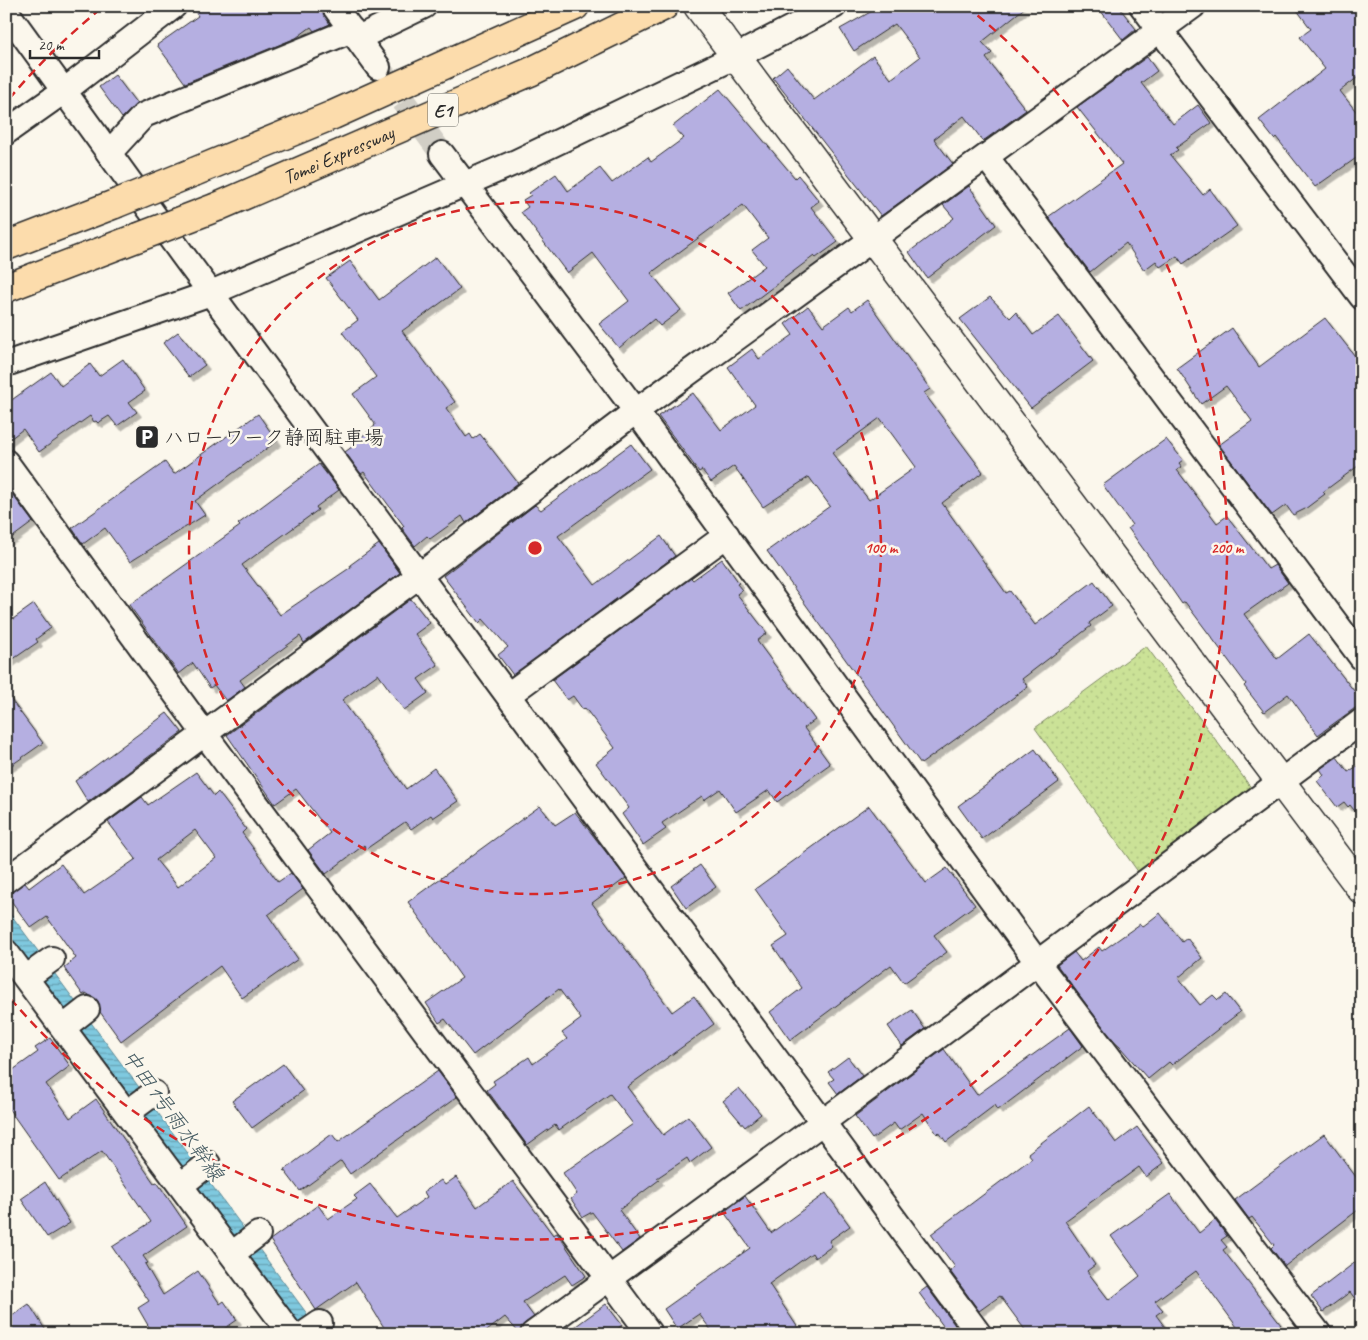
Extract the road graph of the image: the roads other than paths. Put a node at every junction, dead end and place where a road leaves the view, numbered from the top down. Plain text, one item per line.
1 (174, 6) edge
2 (334, 6) edge
3 (424, 6) edge
4 (575, 6) edge
5 (664, 6) edge
6 (698, 6) edge
7 (834, 6) edge
8 (1142, 6) edge
9 (1193, 6) edge
10 (6, 11) edge
11 (1161, 31) junction
12 (355, 34) junction
13 (737, 56) junction
14 (378, 67) tunnel mouth
15 (64, 91) junction
16 (6, 132) edge
17 (109, 153) junction
18 (442, 154) tunnel mouth
19 (987, 158) junction
20 (466, 183) junction
21 (871, 240) junction
22 (6, 246) edge
23 (6, 288) edge
24 (211, 293) junction
25 (1362, 297) edge
26 (6, 364) edge
27 (636, 410) junction
28 (6, 462) edge
29 (727, 535) junction
30 (420, 575) junction
31 (1362, 658) edge
32 (508, 695) junction
33 (1362, 721) edge
34 (204, 733) junction
35 (1281, 782) junction
36 (6, 880) edge
37 (1362, 890) edge
38 (6, 952) edge
39 (1037, 962) junction
40 (823, 1122) junction
41 (208, 1164) dead end
42 (185, 1181) junction
43 (258, 1234) dead end
44 (236, 1251) junction
45 (610, 1278) junction
46 (290, 1334) edge
47 (533, 1334) edge
48 (650, 1334) edge
49 (979, 1334) edge
50 (1319, 1334) edge

1 - 15 street
2 - 12 street
3 - 12 street
4 - 22 highway, Tomei Expressway / E1, bridge
5 - 23 highway, Tomei Expressway / E1, bridge
6 - 13 street
7 - 13 street
8 - 11 street
9 - 11 street
10 - 15 street
11 - 19 street
11 - 25 street
12 - 14 street
12 - 17 street
13 - 20 street
13 - 21 street
15 - 16 street
15 - 17 street
17 - 24 street
18 - 20 street
19 - 21 street
19 - 31 street
20 - 24 street
20 - 27 street
21 - 27 street
21 - 35 street
24 - 26 street
24 - 30 street
27 - 29 street
27 - 30 street
28 - 34 street
29 - 32 street
29 - 39 street
30 - 32 street
30 - 34 street
32 - 40 street
33 - 35 street
34 - 36 street
34 - 45 street
35 - 37 street
35 - 39 street
38 - 42 street
39 - 40 street
39 - 50 street
40 - 45 street
40 - 49 street
41 - 42 street
42 - 44 street
43 - 44 street
44 - 46 street
45 - 47 street
45 - 48 street

